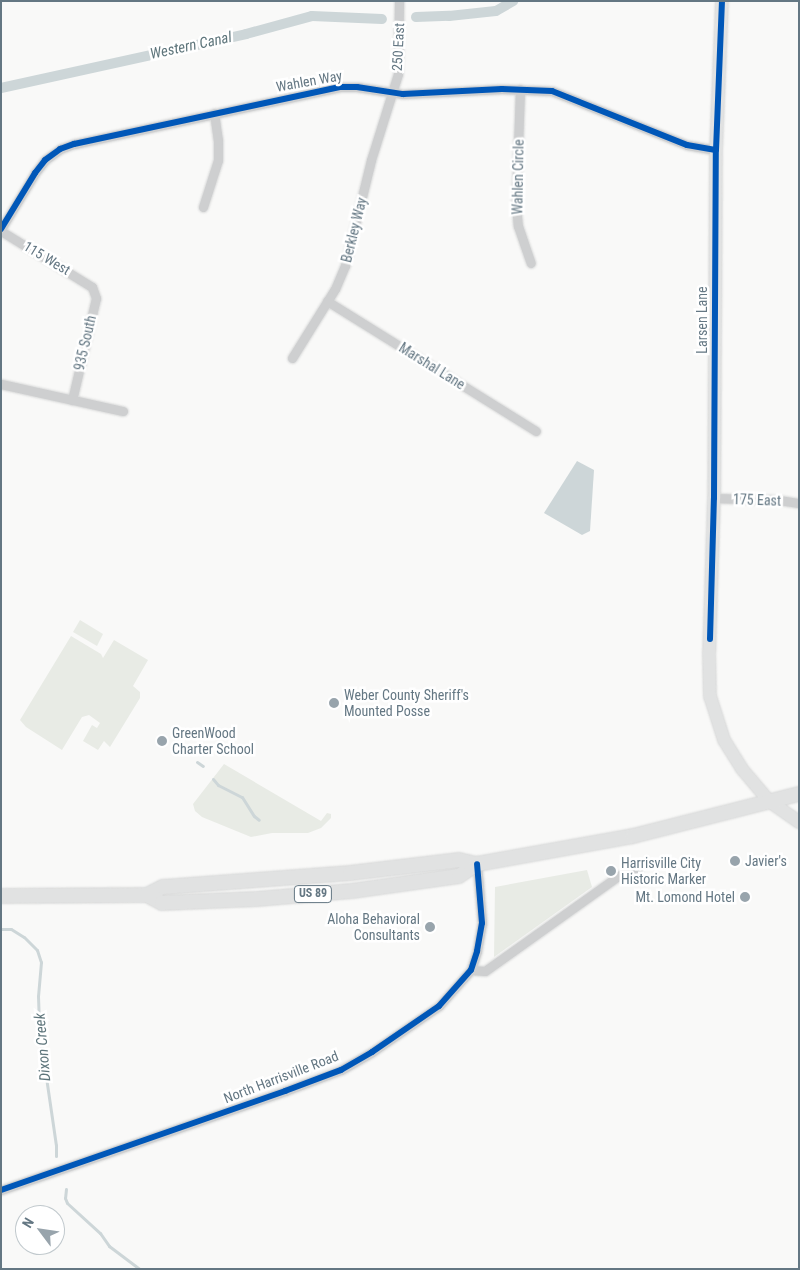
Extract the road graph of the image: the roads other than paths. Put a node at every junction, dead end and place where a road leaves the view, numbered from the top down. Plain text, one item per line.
1 (399, 1) edge
2 (722, 1) edge
3 (520, 89) junction
4 (392, 93) junction
5 (214, 113) junction
6 (716, 150) junction
7 (203, 207) dead end
8 (1, 230) edge
9 (531, 263) dead end
10 (92, 288) joint
11 (328, 302) junction
12 (292, 358) dead end
13 (1, 384) edge
14 (72, 400) junction
15 (123, 412) dead end
16 (536, 431) dead end
17 (714, 498) junction
18 (799, 503) edge
19 (799, 794) edge
20 (769, 801) junction
21 (799, 822) edge
22 (477, 864) junction
23 (638, 869) dead end
24 (1, 896) edge
25 (471, 970) junction
26 (1, 1190) edge

1 - 4 street, 250 East
2 - 6 main road, Larsen Lane
3 - 4 street, Wahlen Way
3 - 6 street, Wahlen Way
3 - 9 street, Wahlen Circle
4 - 5 street, Wahlen Way
4 - 11 street, Berkley Way
5 - 7 street
5 - 8 street, Wahlen Way
6 - 17 main road, Larsen Lane
8 - 10 street, 115 West
10 - 14 street, 935 South
11 - 12 street, Berkley Way
11 - 16 street, Marshal Lane
13 - 14 street
14 - 15 street
17 - 18 street, 175 East
17 - 20 main road, Larsen Lane
19 - 20 main road, US 89
20 - 21 main road, Larsen Lane
20 - 22 main road, US 89
22 - 24 main road, US 89
22 - 25 street, North Harrisville Road
23 - 25 street
25 - 26 street, North Harrisville Road

